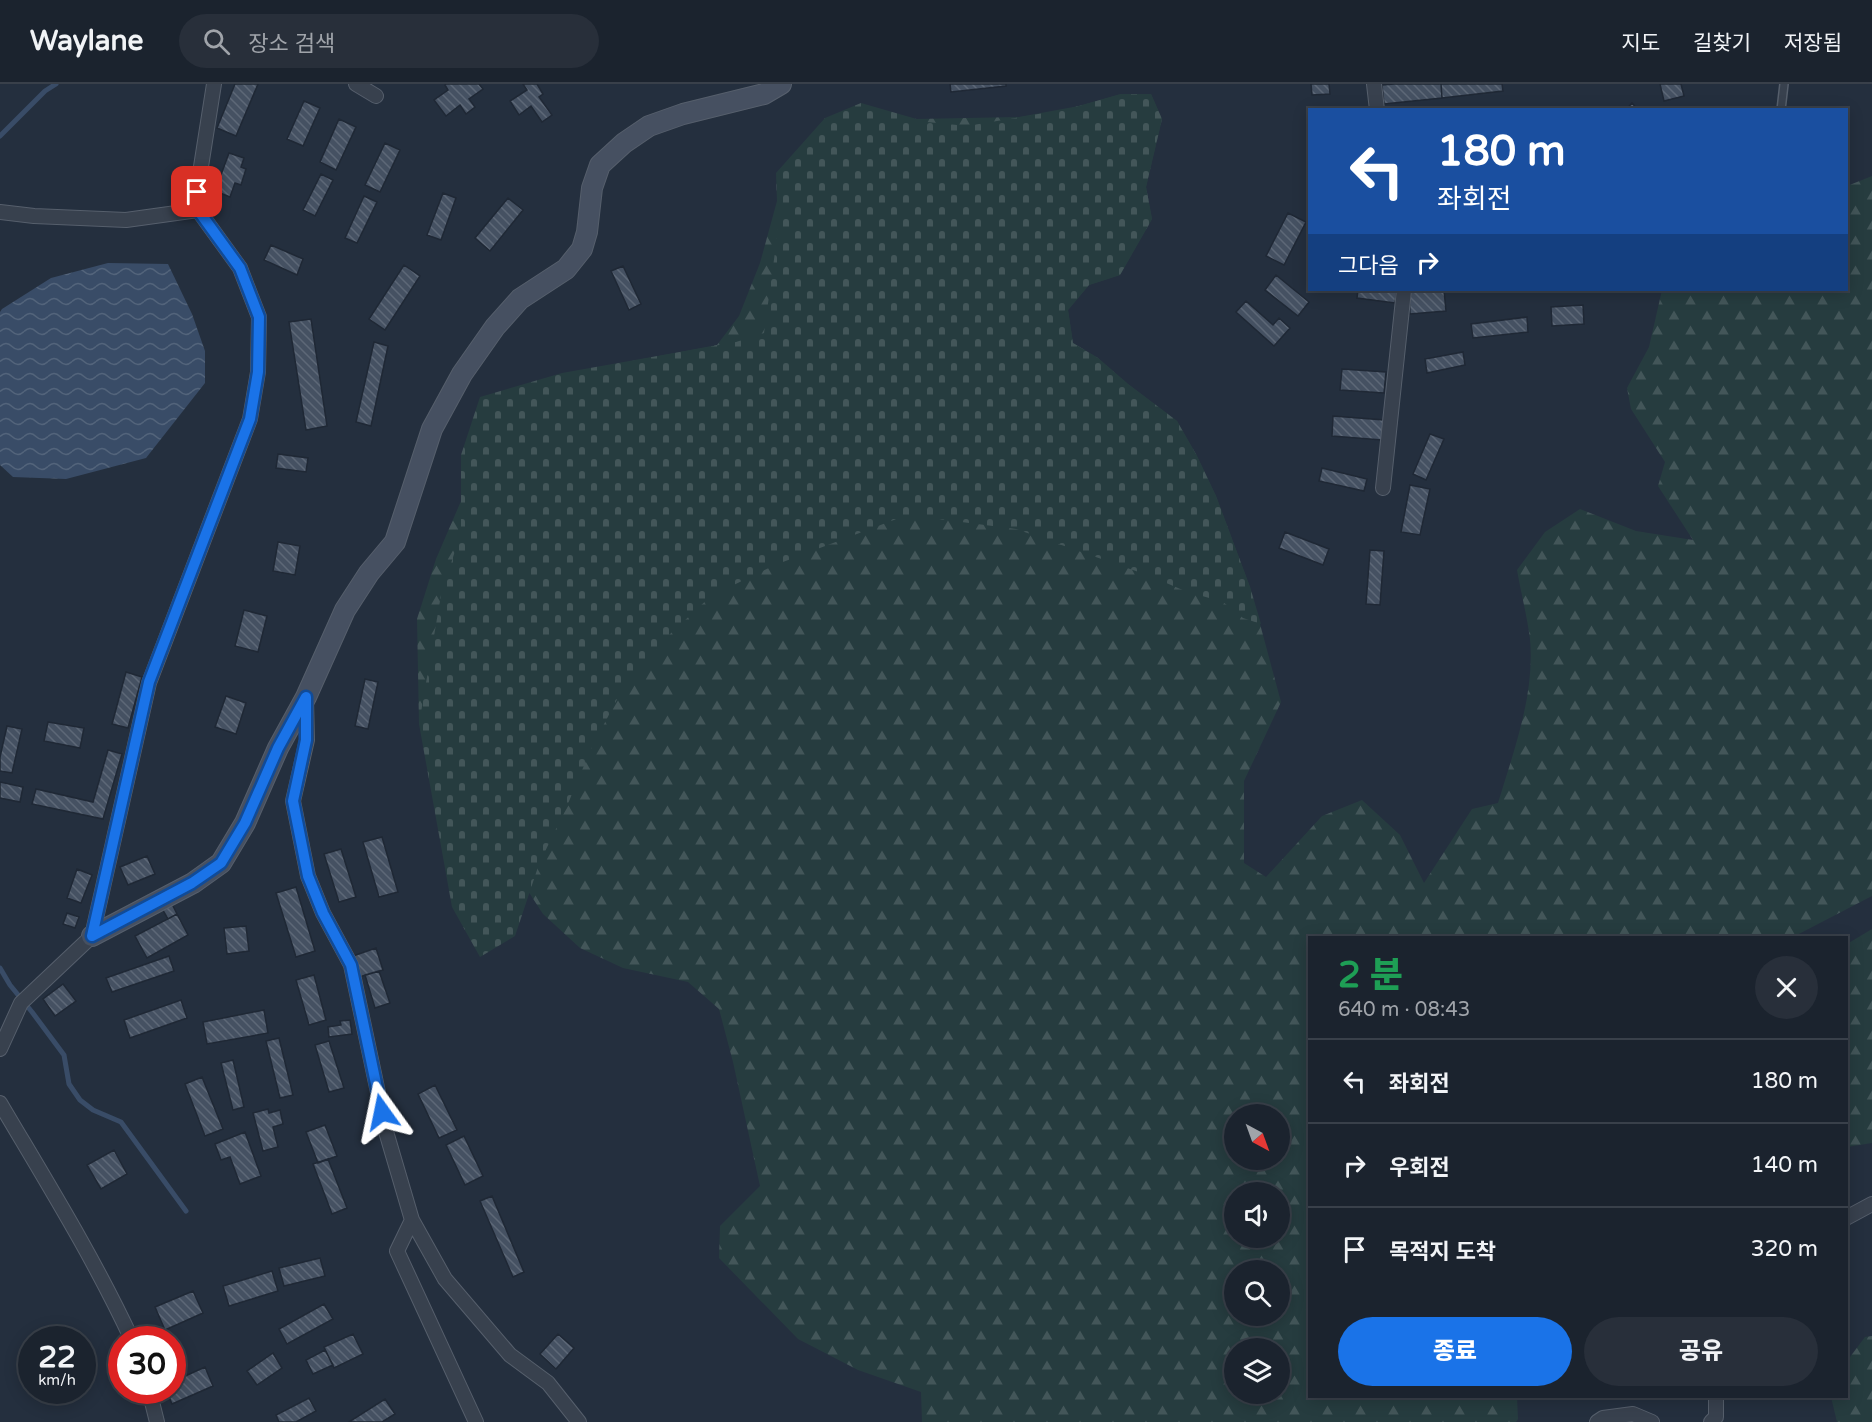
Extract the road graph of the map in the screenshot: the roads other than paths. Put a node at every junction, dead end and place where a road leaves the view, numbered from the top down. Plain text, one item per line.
1 (214, 84) edge
2 (356, 84) edge
3 (781, 84) edge
4 (1374, 84) edge
5 (1784, 84) edge
6 (376, 96) dead end
7 (1377, 108) edge
8 (1781, 108) edge
9 (198, 210) junction
10 (0, 212) edge
11 (1404, 291) edge
12 (1383, 488) dead end
13 (306, 697) junction
14 (92, 936) junction
15 (0, 1049) edge
16 (0, 1103) edge
17 (1872, 1204) edge
18 (1848, 1217) edge
19 (412, 1220) junction
20 (126, 1326) edge
21 (1716, 1398) edge
22 (152, 1404) edge
23 (157, 1422) edge
24 (476, 1422) edge
25 (579, 1422) edge
26 (1597, 1422) edge
27 (1652, 1422) edge
28 (1711, 1422) edge

1 - 9 street
2 - 6 street
3 - 13 street
4 - 7 street
5 - 8 lane
9 - 10 street
9 - 14 street
11 - 12 street
13 - 14 street
13 - 19 street
14 - 15 street
16 - 20 street
17 - 18 street
19 - 24 street
19 - 25 street
21 - 28 street
22 - 23 street
26 - 27 street

